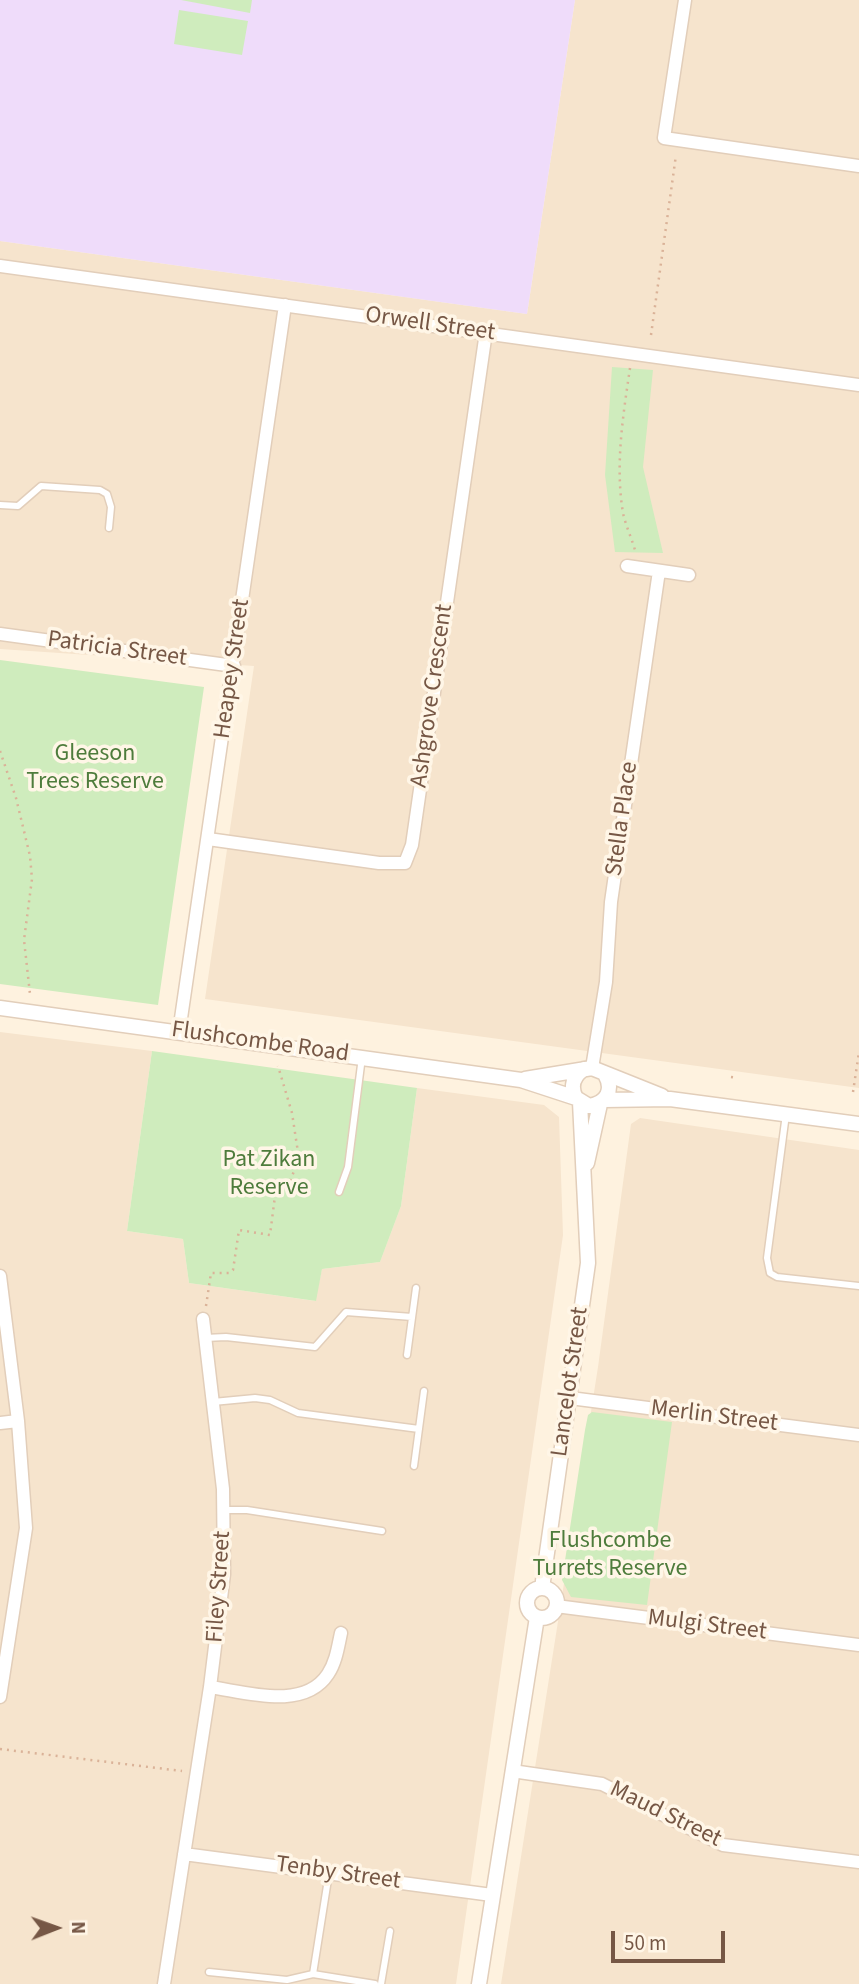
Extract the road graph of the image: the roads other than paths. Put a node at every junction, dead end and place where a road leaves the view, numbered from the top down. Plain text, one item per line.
1 (685, 0) edge
2 (859, 166) edge
3 (0, 266) edge
4 (285, 305) junction
5 (486, 332) junction
6 (859, 385) edge
7 (0, 505) edge
8 (109, 528) dead end
9 (633, 567) road end
10 (659, 571) junction
11 (689, 575) dead end
12 (0, 634) edge
13 (234, 666) junction
14 (208, 839) junction
15 (0, 1008) edge
16 (179, 1032) junction
17 (362, 1057) junction
18 (594, 1071) junction
19 (521, 1080) junction
20 (670, 1099) junction
21 (578, 1100) junction
22 (602, 1102) junction
23 (786, 1114) junction
24 (859, 1124) edge
25 (584, 1175) junction
26 (339, 1192) dead end
27 (0, 1276) edge
28 (859, 1286) edge
29 (416, 1289) dead end
30 (412, 1317) junction
31 (203, 1319) road end
32 (205, 1338) junction
33 (407, 1354) dead end
34 (425, 1391) dead end
35 (570, 1398) junction
36 (213, 1402) junction
37 (18, 1421) junction
38 (0, 1423) edge
39 (419, 1429) junction
40 (859, 1435) edge
41 (414, 1466) dead end
42 (225, 1510) junction
43 (383, 1531) dead end
44 (542, 1588) junction
45 (556, 1606) junction
46 (537, 1617) junction
47 (341, 1633) dead end
48 (859, 1645) edge
49 (211, 1687) junction
50 (0, 1697) edge
51 (512, 1771) junction
52 (184, 1854) junction
53 (859, 1862) edge
54 (329, 1873) junction
55 (492, 1895) junction
56 (390, 1931) dead end
57 (209, 1972) dead end
58 (313, 1974) junction
59 (164, 1984) edge
60 (375, 1984) edge
61 (381, 1984) edge
62 (479, 1984) edge

1 - 2 street
3 - 4 street, Orwell Street
4 - 5 street, Orwell Street
4 - 13 street, Heapey Street
5 - 6 street, Orwell Street
5 - 14 street, Ashgrove Crescent
7 - 8 lane
9 - 10 street
10 - 11 street
10 - 18 street, Stella Place
12 - 13 street, Patricia Street
13 - 14 street, Heapey Street
14 - 16 street, Heapey Street
15 - 16 street, Flushcombe Road
16 - 17 street, Flushcombe Road
17 - 19 street, Flushcombe Road
17 - 26 lane
18 - 19 street, Flushcombe Road
18 - 20 street
18 - 21 street
18 - 22 street
19 - 21 street, Flushcombe Road
20 - 22 street
20 - 23 street
21 - 22 street
21 - 25 street, Lancelot Street
22 - 25 street, Lancelot Street
23 - 24 street
23 - 28 lane
25 - 35 street, Lancelot Street
27 - 37 street
29 - 30 lane
30 - 32 lane
30 - 33 lane
31 - 32 street, Filey Street
32 - 36 street, Filey Street
34 - 39 lane
35 - 40 street, Merlin Street
35 - 44 street, Lancelot Street
36 - 39 lane
36 - 42 street, Filey Street
37 - 38 street
37 - 50 street
39 - 41 lane
42 - 43 lane
42 - 49 street, Filey Street
44 - 45 street
44 - 46 street
45 - 46 street
45 - 48 street, Mulgi Street
46 - 51 street
47 - 49 street
49 - 52 street, Filey Street
51 - 53 street, Maud Street
51 - 55 street
52 - 54 street, Tenby Street
52 - 59 street, Filey Street
54 - 55 street, Tenby Street
54 - 58 lane
55 - 62 street
56 - 61 lane
57 - 58 lane
58 - 60 lane

